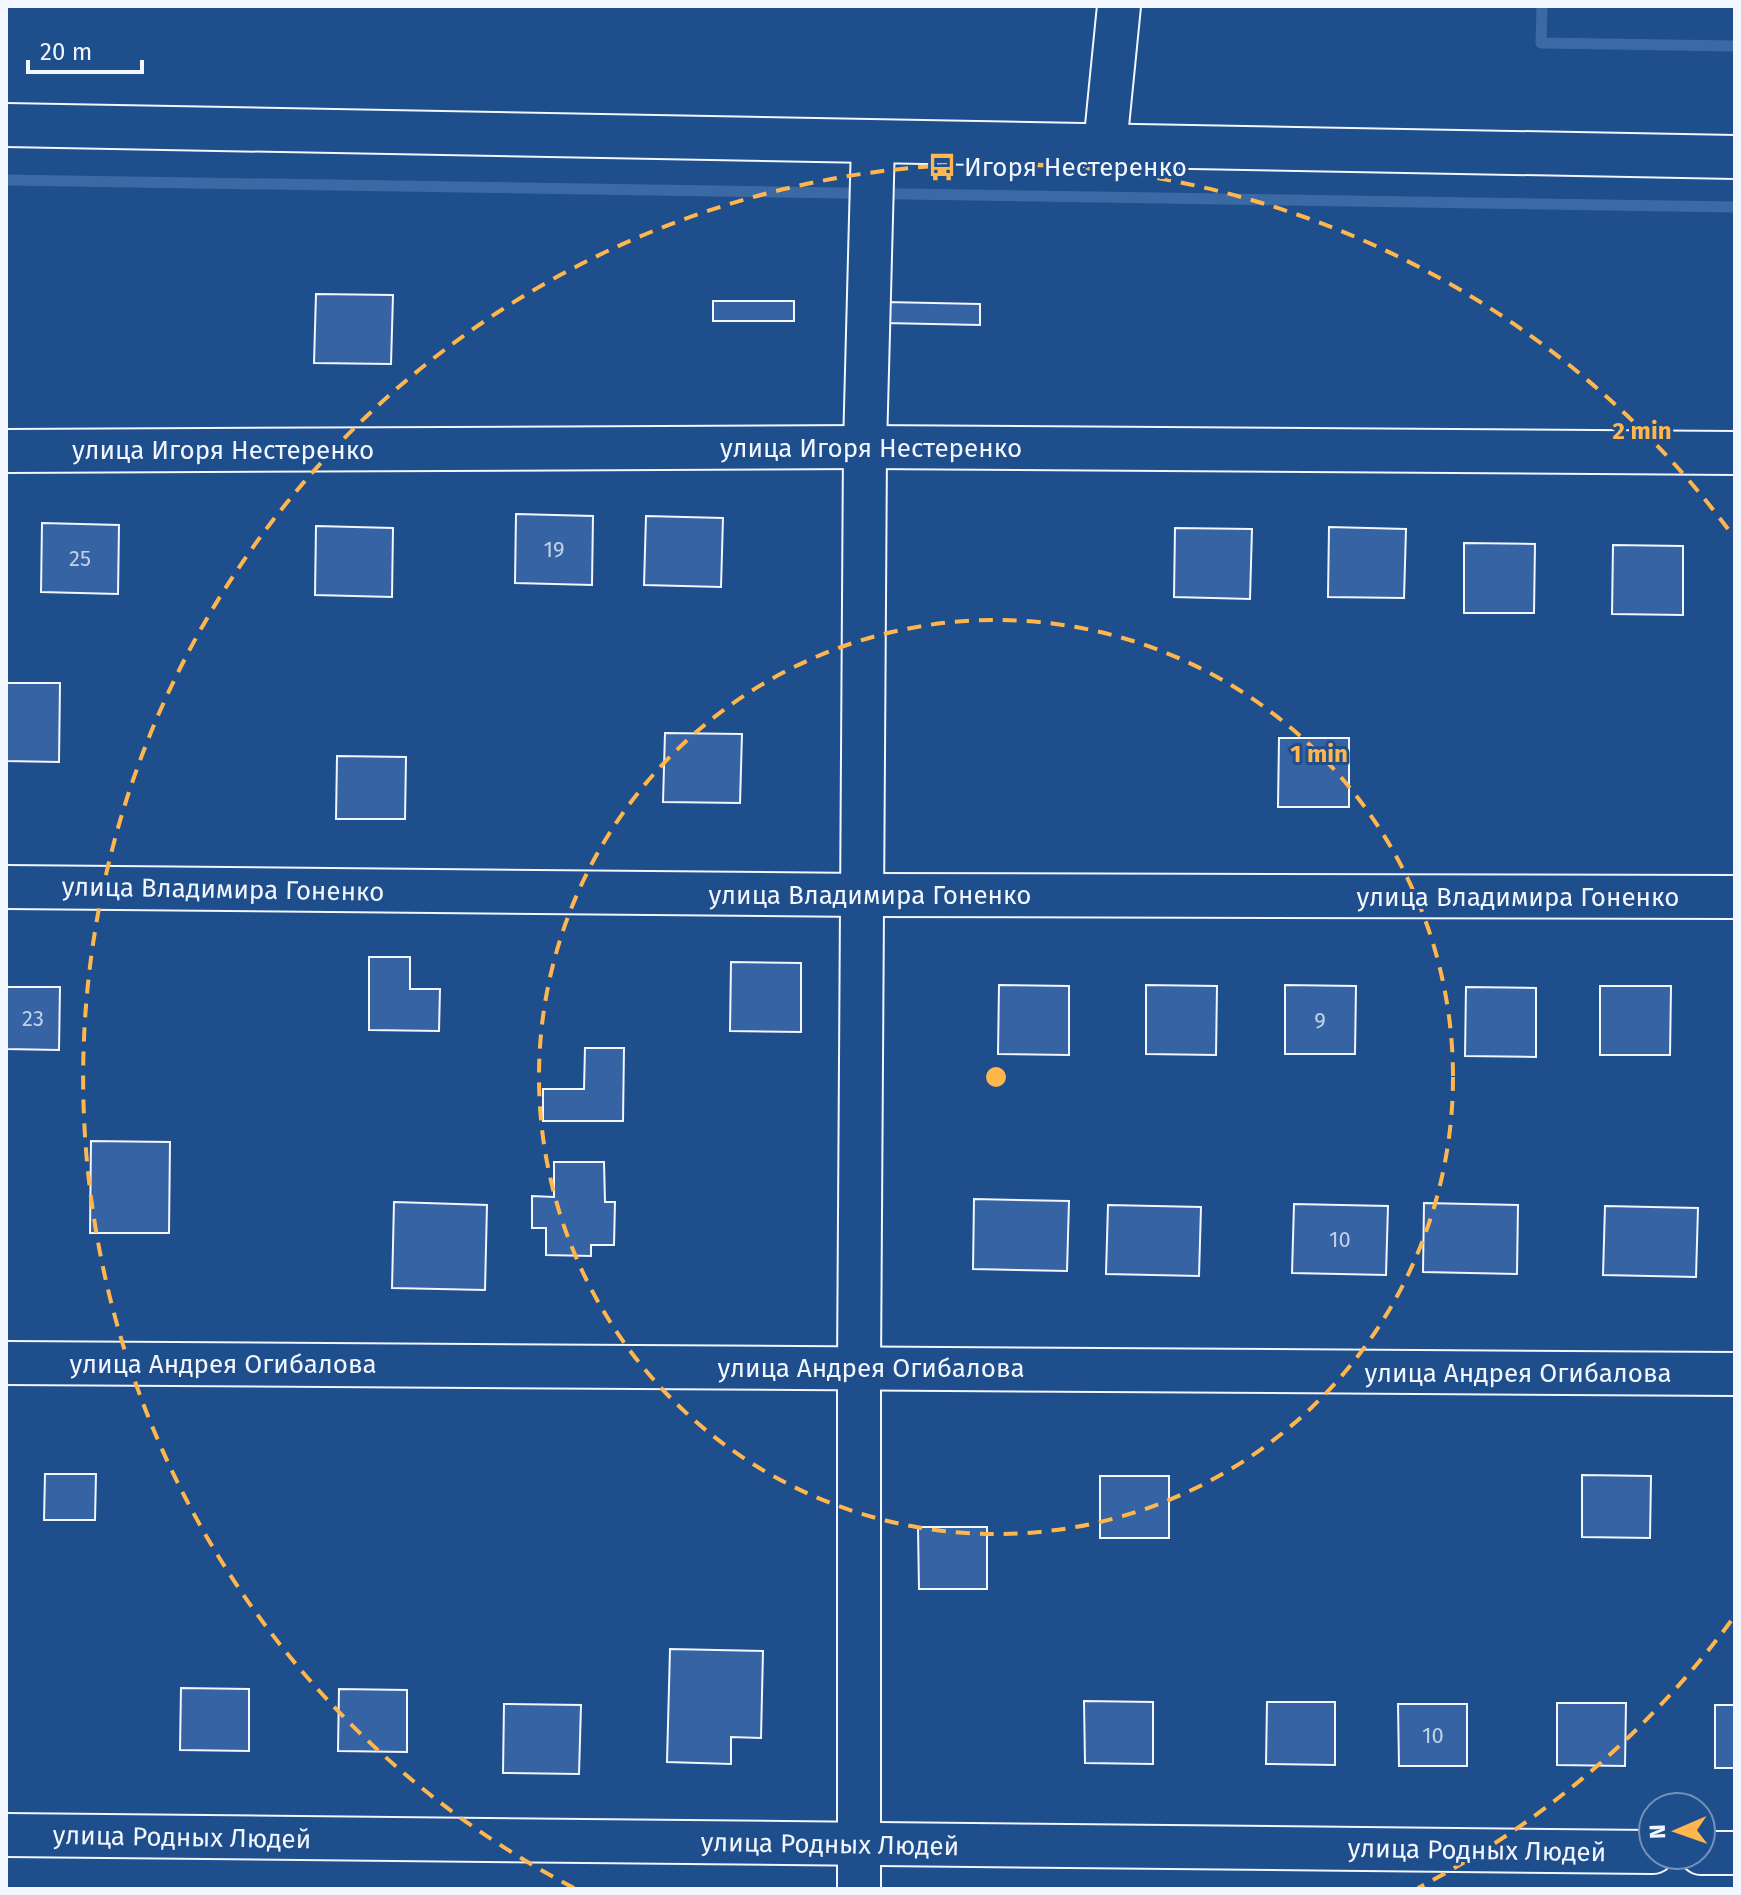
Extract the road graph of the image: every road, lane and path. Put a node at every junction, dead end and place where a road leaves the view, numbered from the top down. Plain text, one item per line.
1 (1119, 6) edge
2 (6, 125) edge
3 (873, 142) junction
4 (1105, 146) junction
5 (1735, 157) edge
6 (865, 447) junction
7 (6, 451) edge
8 (1735, 453) edge
9 (6, 887) edge
10 (863, 895) junction
11 (1735, 897) edge
12 (6, 1363) edge
13 (859, 1368) junction
14 (1735, 1374) edge
15 (6, 1835) edge
16 (859, 1844) junction
17 (1637, 1852) edge
18 (859, 1889) edge

1 - 4 street
2 - 3 street
3 - 4 street
3 - 6 street
4 - 5 street
6 - 7 street, улица Игоря Нестеренко
6 - 8 street, улица Игоря Нестеренко
6 - 10 street
9 - 10 street, улица Владимира Гоненко
10 - 11 street, улица Владимира Гоненко
10 - 13 street
12 - 13 street, улица Андрея Огибалова
13 - 14 street, улица Андрея Огибалова
13 - 16 street
15 - 16 street, улица Родных Людей
16 - 17 street, улица Родных Людей
16 - 18 street

